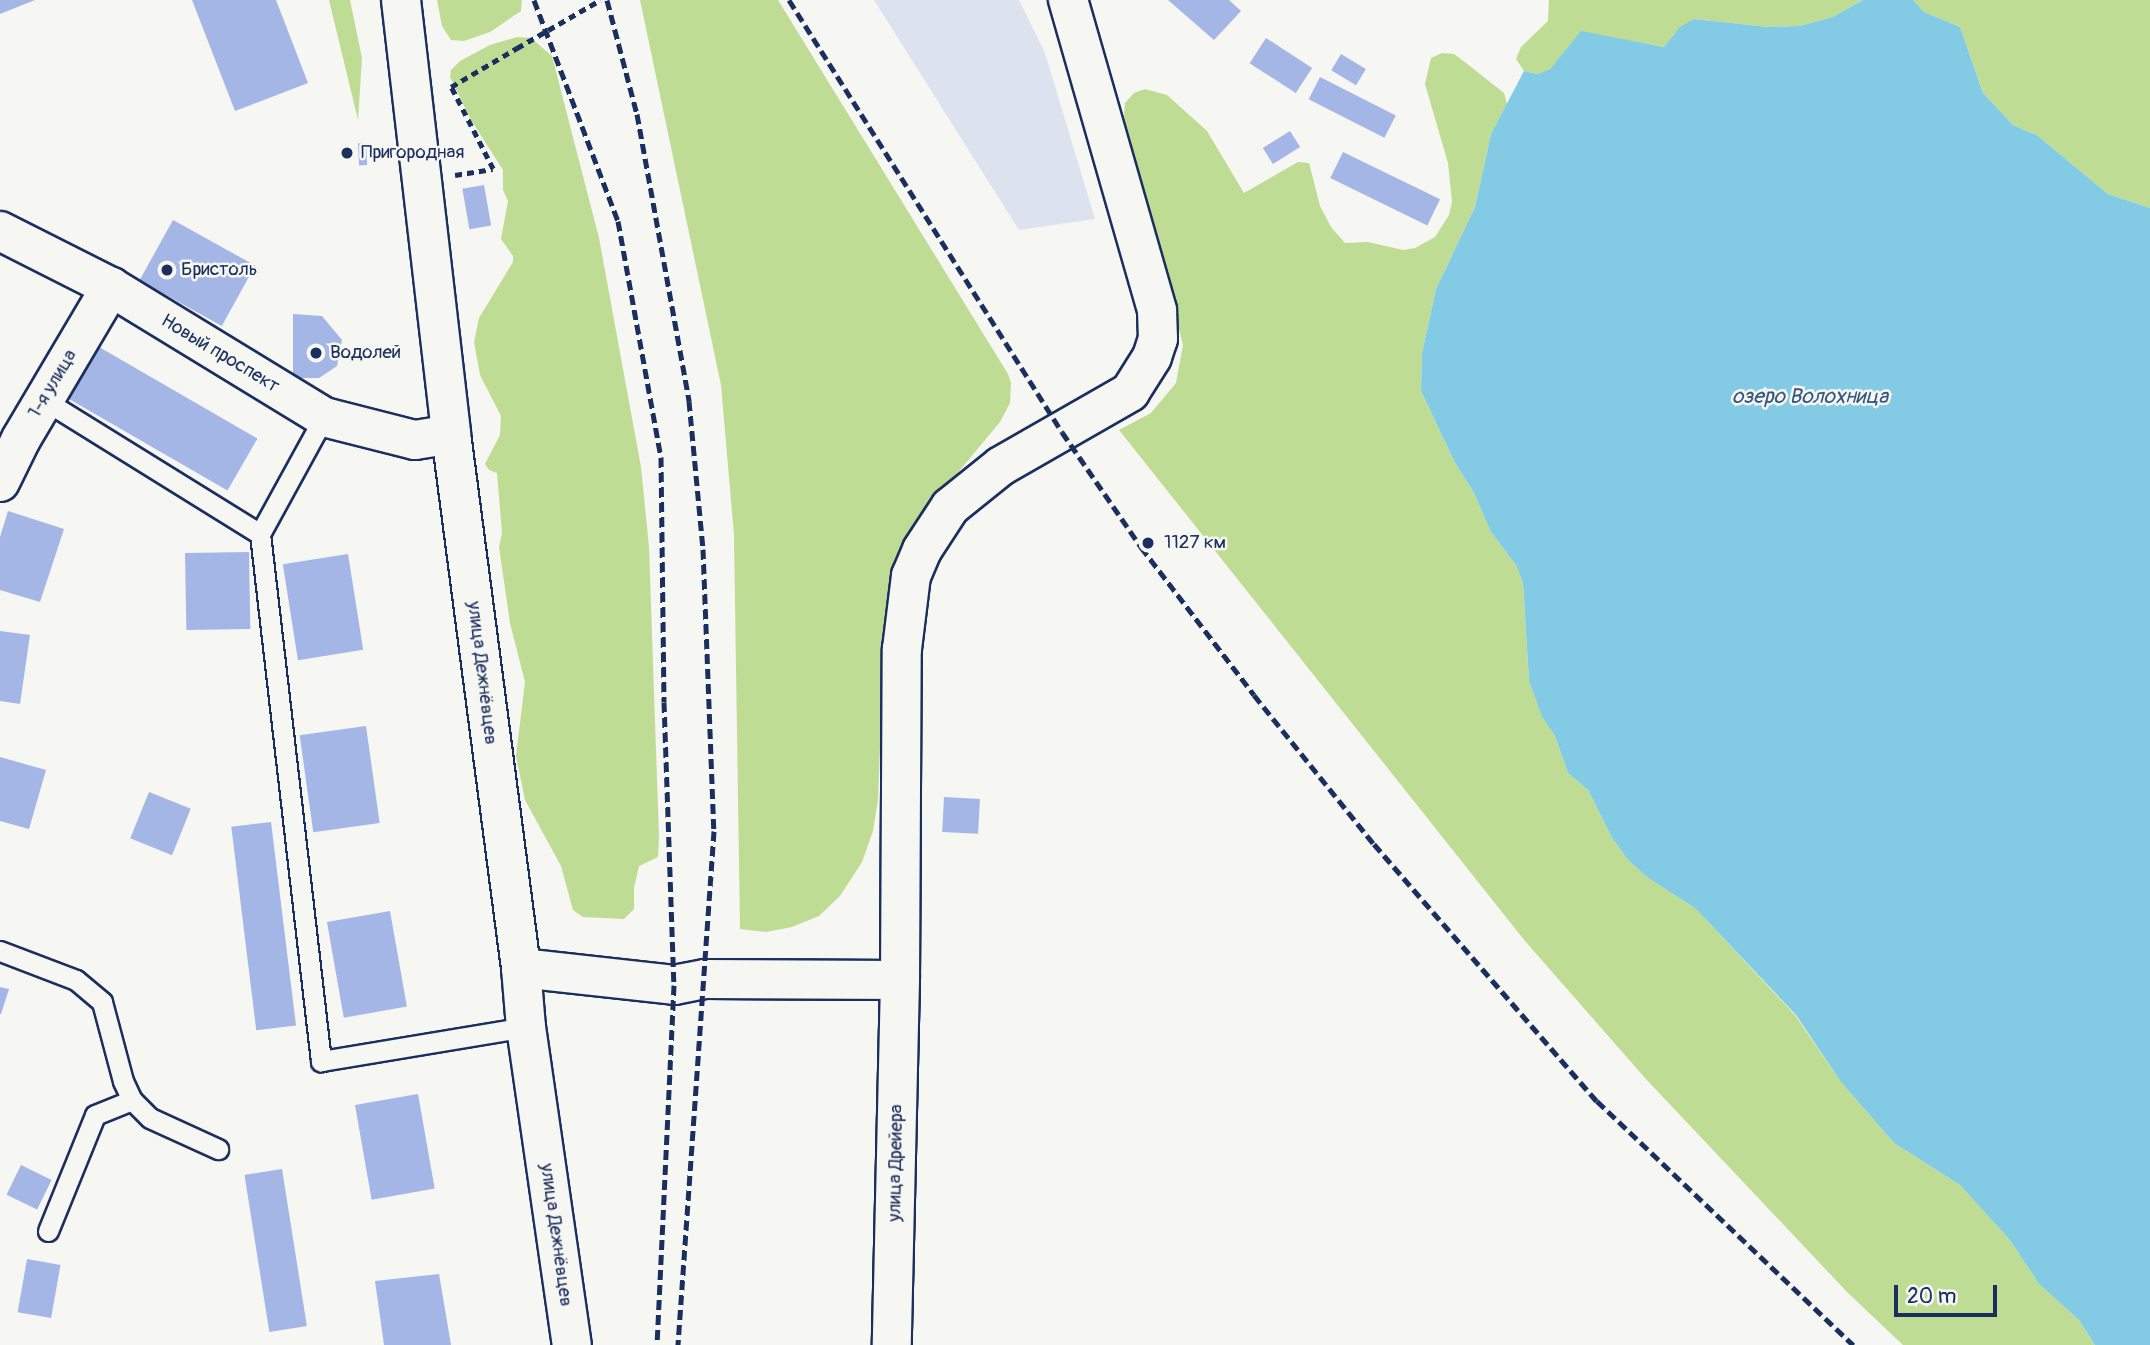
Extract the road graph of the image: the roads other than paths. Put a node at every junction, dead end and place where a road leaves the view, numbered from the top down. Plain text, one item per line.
1 (401, 0) edge
2 (1068, 0) edge
3 (0, 231) edge
4 (111, 287) junction
5 (44, 400) junction
6 (324, 417) junction
7 (451, 435) junction
8 (0, 482) edge
9 (260, 534) junction
10 (0, 951) edge
11 (521, 968) junction
12 (900, 980) junction
13 (526, 1027) junction
14 (132, 1100) junction
15 (218, 1149) dead end
16 (48, 1231) dead end
17 (572, 1345) edge
18 (892, 1345) edge

1 - 7 street, улица Дежнёвцев
2 - 12 street, улица Дрейера
3 - 4 street, Новый проспект
4 - 5 street, 1-я улица
4 - 6 street, Новый проспект
5 - 8 street, 1-я улица
5 - 9 lane
6 - 7 street, Новый проспект
6 - 9 lane
7 - 11 street, улица Дежнёвцев
9 - 13 lane
10 - 14 lane
11 - 12 street
11 - 13 street, улица Дежнёвцев
12 - 18 street, улица Дрейера
13 - 17 street, улица Дежнёвцев
14 - 15 lane
14 - 16 lane

